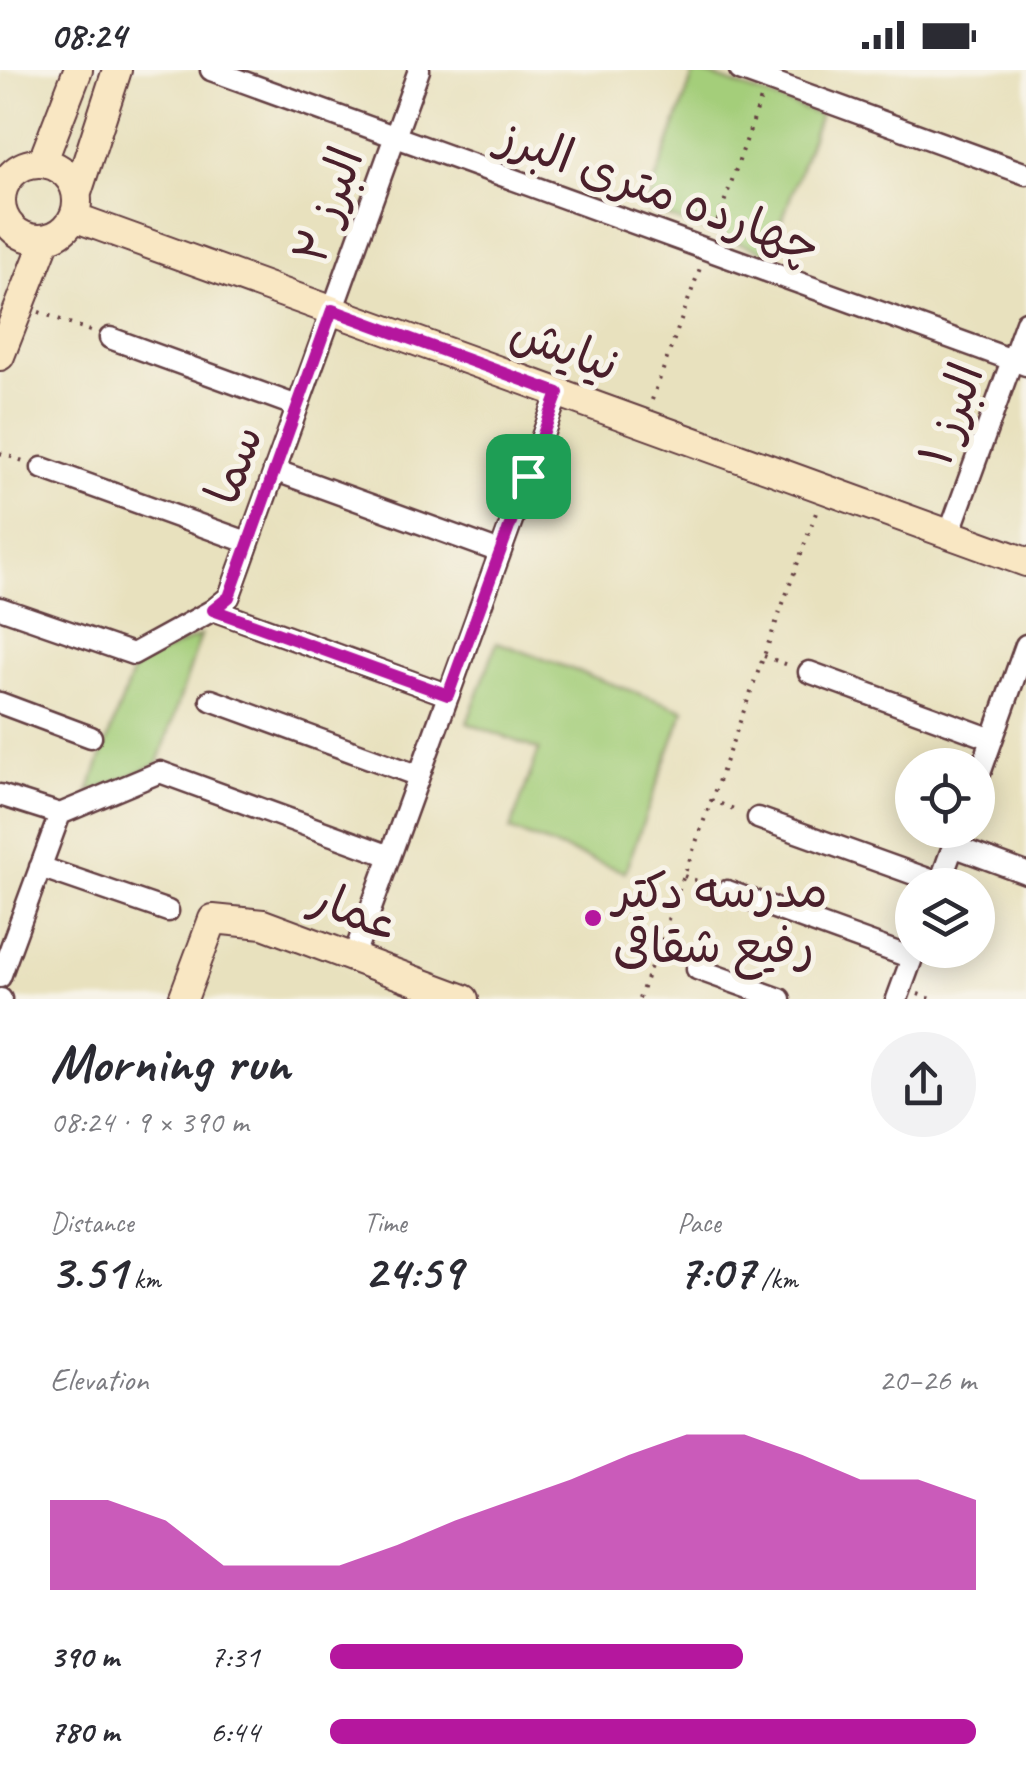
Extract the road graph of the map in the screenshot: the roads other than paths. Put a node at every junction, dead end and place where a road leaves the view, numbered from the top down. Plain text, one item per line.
1 (78, 70) edge
2 (117, 70) edge
3 (211, 70) edge
4 (419, 70) edge
5 (740, 70) edge
6 (395, 137) junction
7 (42, 163) junction
8 (1026, 174) edge
9 (2, 198) edge
10 (75, 205) junction
11 (46, 238) junction
12 (0, 250) edge
13 (332, 310) junction
14 (1026, 322) edge
15 (110, 338) road end
16 (0, 356) edge
17 (1019, 363) edge
18 (558, 393) junction
19 (297, 406) junction
20 (42, 468) road end
21 (274, 470) junction
22 (949, 534) junction
23 (247, 542) junction
24 (500, 552) junction
25 (1026, 562) edge
26 (0, 608) edge
27 (213, 610) junction
28 (1026, 645) edge
29 (809, 672) road end
30 (448, 695) junction
31 (211, 700) dead end
32 (0, 703) edge
33 (90, 737) dead end
34 (992, 738) junction
35 (988, 748) edge
36 (419, 776) junction
37 (0, 795) edge
38 (60, 814) junction
39 (758, 818) road end
40 (976, 848) edge
41 (390, 856) junction
42 (40, 867) junction
43 (895, 868) edge
44 (1026, 873) edge
45 (726, 892) road end
46 (168, 911) dead end
47 (895, 948) edge
48 (353, 958) junction
49 (2, 965) edge
50 (696, 968) road end
51 (909, 968) edge
52 (426, 992) edge
53 (183, 999) edge
54 (464, 999) edge
55 (780, 999) edge
56 (898, 999) edge

1 - 7 street
2 - 10 street
3 - 6 street, چهارده متری البرز
4 - 6 street, البرز ۲
5 - 8 street
6 - 13 street, البرز ۲
6 - 17 street, چهارده متری البرز
7 - 9 street
7 - 10 street
9 - 11 street
9 - 12 street
10 - 11 street
10 - 13 street, نیایش
11 - 16 street
13 - 18 street, نیایش
13 - 19 street, سما
14 - 17 street, البرز ۱
15 - 19 street
17 - 22 street, البرز ۱
18 - 22 street, نیایش
18 - 24 street
19 - 21 street, سما
20 - 23 street
21 - 23 street, سما
21 - 24 street
22 - 25 street, نیایش
23 - 27 street, سما
24 - 30 street
26 - 27 street, سما
27 - 30 street
28 - 34 street
29 - 34 street
30 - 36 street
31 - 36 street
32 - 33 street
34 - 35 street
36 - 41 street
37 - 38 street
38 - 41 street
38 - 42 street
39 - 43 street
40 - 44 street
41 - 48 street
42 - 46 street
42 - 49 street
45 - 47 street
48 - 52 street, عمار
48 - 53 street, عمار
50 - 55 street
51 - 56 street
52 - 54 street, عمار

